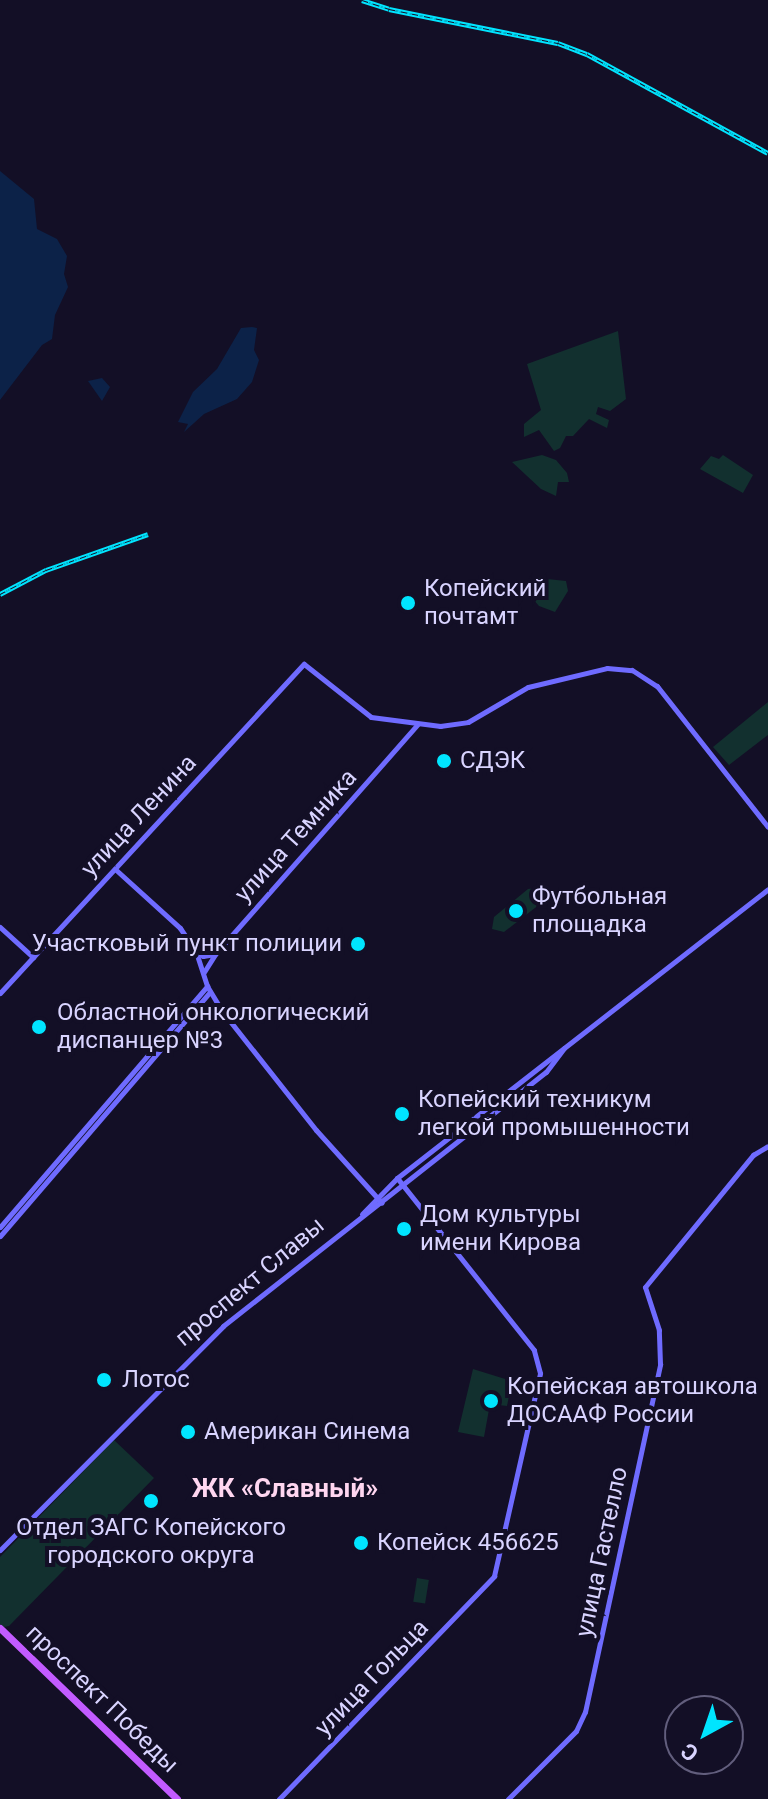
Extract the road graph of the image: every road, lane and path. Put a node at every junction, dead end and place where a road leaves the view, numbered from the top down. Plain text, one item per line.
1 (418, 724) junction
2 (768, 827) edge
3 (115, 869) junction
4 (768, 889) edge
5 (0, 927) edge
6 (196, 952) junction
7 (216, 953) junction
8 (33, 957) junction
9 (204, 973) junction
10 (208, 989) junction
11 (0, 993) edge
12 (221, 1009) junction
13 (193, 1012) junction
14 (564, 1048) junction
15 (478, 1114) junction
16 (484, 1122) junction
17 (85, 1134) junction
18 (452, 1134) junction
19 (458, 1142) junction
20 (768, 1146) edge
21 (397, 1178) junction
22 (404, 1186) junction
23 (376, 1196) junction
24 (382, 1203) junction
25 (359, 1218) junction
26 (0, 1227) edge
27 (0, 1236) edge
28 (0, 1550) edge
29 (2, 1633) edge
30 (170, 1799) edge
31 (177, 1799) edge
32 (279, 1799) edge
33 (508, 1799) edge

1 - 2 street
1 - 3 street, улица Ленина
1 - 7 street, улица Темника
3 - 6 street
3 - 8 street, улица Ленина
4 - 14 street, проспект Славы
5 - 8 street
6 - 7 street
6 - 9 street
7 - 9 street, улица Темника
8 - 11 street, улица Ленина
9 - 10 street
10 - 12 street
10 - 13 street
10 - 17 street
12 - 13 street
12 - 23 street
13 - 17 street
14 - 15 street, проспект Славы
14 - 16 street, проспект Славы
15 - 16 street
15 - 18 street, проспект Славы
16 - 19 street, проспект Славы
17 - 26 street
17 - 27 street
18 - 19 street
18 - 21 street, проспект Славы
19 - 22 street, проспект Славы
20 - 33 street, улица Гастелло
21 - 22 street
21 - 23 street, проспект Славы
22 - 24 street, проспект Славы
22 - 32 street, улица Гольца
23 - 24 street
23 - 25 street, проспект Славы
24 - 25 street, проспект Славы
25 - 28 street, проспект Славы
29 - 30 main road, проспект Победы
29 - 31 main road, проспект Победы

